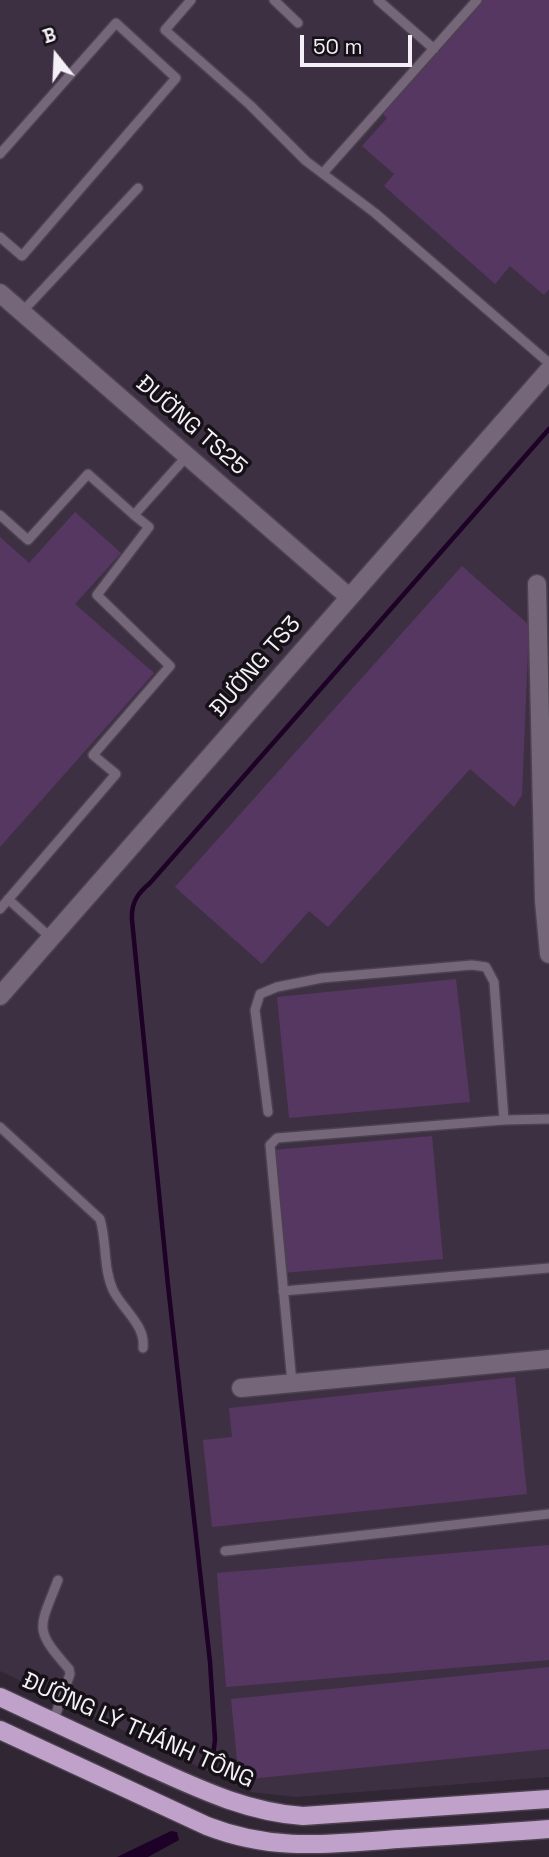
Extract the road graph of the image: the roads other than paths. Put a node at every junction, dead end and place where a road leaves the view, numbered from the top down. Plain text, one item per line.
1 (191, 0) edge
2 (274, 0) edge
3 (378, 0) edge
4 (477, 0) edge
5 (298, 23) dead end
6 (434, 49) junction
7 (0, 154) edge
8 (323, 173) junction
9 (138, 188) dead end
10 (0, 237) edge
11 (0, 293) edge
12 (22, 312) junction
13 (549, 363) edge
14 (549, 370) edge
15 (187, 456) junction
16 (0, 515) edge
17 (134, 515) junction
18 (537, 584) dead end
19 (349, 597) junction
20 (8, 899) junction
21 (547, 901) edge
22 (0, 909) edge
23 (51, 938) junction
24 (549, 954) edge
25 (0, 996) edge
26 (268, 1112) dead end
27 (549, 1119) edge
28 (504, 1120) junction
29 (0, 1127) edge
30 (549, 1268) edge
31 (283, 1291) junction
32 (143, 1348) dead end
33 (549, 1359) edge
34 (292, 1383) junction
35 (241, 1388) dead end
36 (549, 1514) edge
37 (225, 1551) dead end
38 (58, 1580) dead end
39 (0, 1697) edge
40 (59, 1725) junction
41 (0, 1730) edge
42 (55, 1754) junction
43 (549, 1799) edge
44 (549, 1829) edge

1 - 8 lane
2 - 5 lane
3 - 6 lane
4 - 6 lane
6 - 8 lane
7 - 10 lane
8 - 13 lane
9 - 12 lane
11 - 12 street, ĐƯỜNG TS25
12 - 15 street, ĐƯỜNG TS25
14 - 19 street, ĐƯỜNG TS3
15 - 17 lane
15 - 19 street, ĐƯỜNG TS25
16 - 17 lane
17 - 20 lane
18 - 21 street
19 - 23 street, ĐƯỜNG TS3
20 - 22 lane
20 - 23 lane
21 - 24 street
23 - 25 street, ĐƯỜNG TS3
26 - 28 lane
27 - 28 lane
28 - 31 lane
29 - 32 lane
30 - 31 lane
31 - 34 lane
33 - 34 street
34 - 35 street
36 - 37 lane
38 - 40 lane
39 - 40 main road, ĐƯỜNG LÝ THÁNH TÔNG
40 - 42 main road
40 - 43 main road, ĐƯỜNG LÝ THÁNH TÔNG
41 - 42 main road
42 - 44 main road

